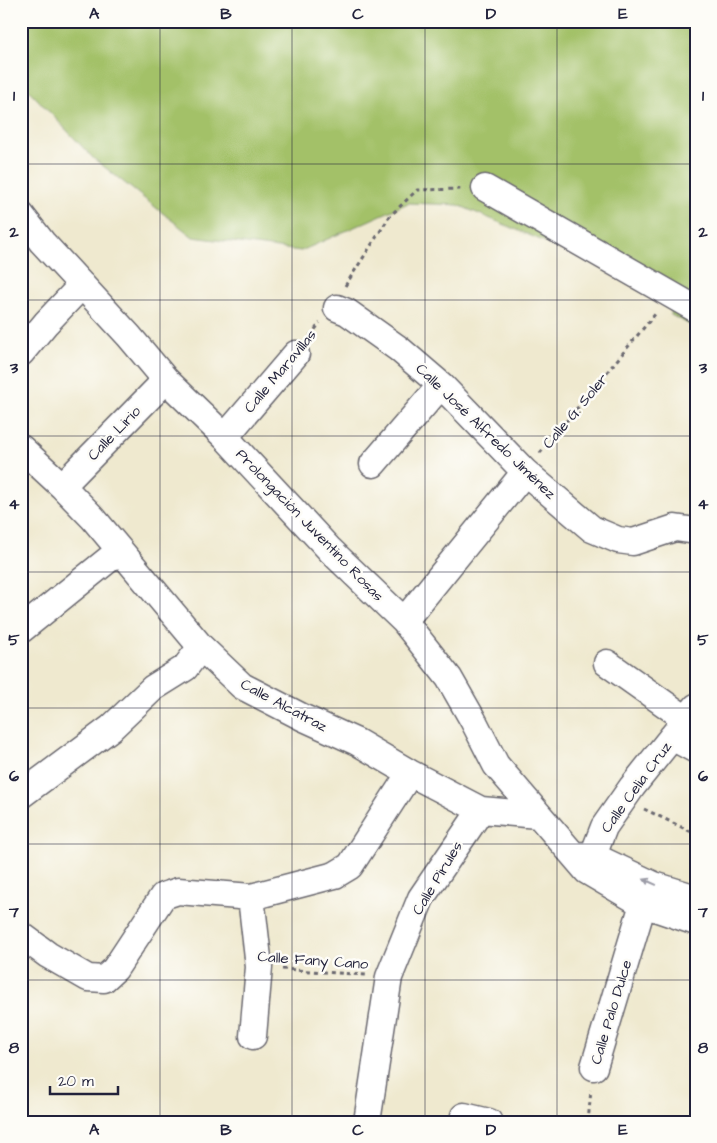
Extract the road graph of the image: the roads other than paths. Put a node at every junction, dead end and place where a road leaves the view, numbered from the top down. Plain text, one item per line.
1 (484, 188) road end
2 (21, 215) edge
3 (82, 285) junction
4 (337, 308) road end
5 (696, 309) edge
6 (21, 353) edge
7 (296, 354) road end
8 (166, 380) junction
9 (441, 385) junction
10 (225, 436) junction
11 (21, 448) edge
12 (372, 464) dead end
13 (525, 472) junction
14 (62, 486) junction
15 (696, 531) edge
16 (119, 551) junction
17 (404, 622) junction
18 (21, 630) edge
19 (201, 647) junction
20 (608, 663) dead end
21 (685, 721) edge
22 (696, 750) edge
23 (410, 773) junction
24 (21, 794) edge
25 (481, 810) junction
26 (538, 816) junction
27 (584, 861) junction
28 (251, 897) junction
29 (696, 898) edge
30 (643, 904) junction
31 (696, 922) edge
32 (21, 935) edge
33 (253, 1036) dead end
34 (594, 1067) road end
35 (369, 1121) edge

1 - 5 street
2 - 3 street, Prolongación Juventino Rosas
3 - 6 street
3 - 8 street, Prolongación Juventino Rosas
4 - 9 street, Calle José Alfredo Jiménez
7 - 10 street, Calle Maravillas
8 - 10 street, Prolongación Juventino Rosas
8 - 14 street, Calle Lirio
9 - 12 street
9 - 13 street, Calle José Alfredo Jiménez
10 - 17 street, Prolongación Juventino Rosas
11 - 14 street, Calle Alcatraz
13 - 15 street, Calle José Alfredo Jiménez
13 - 17 street
14 - 16 street, Calle Alcatraz
16 - 18 street
16 - 19 street, Calle Alcatraz
17 - 26 street, Prolongación Juventino Rosas
19 - 23 street, Calle Alcatraz
19 - 24 street
20 - 21 street
21 - 22 street
21 - 27 street, Calle Celia Cruz
23 - 25 street, Calle Alcatraz
23 - 28 street
25 - 26 street, Calle Alcatraz
25 - 35 street, Calle Pirules
26 - 27 street, Prolongación Juventino Rosas
29 -> 27 street, Prolongación Juventino Rosas
27 - 30 street, Prolongación Juventino Rosas
28 - 32 street
28 - 33 street
30 - 31 street, Prolongación Juventino Rosas
30 - 34 street, Calle Palo Dulce

